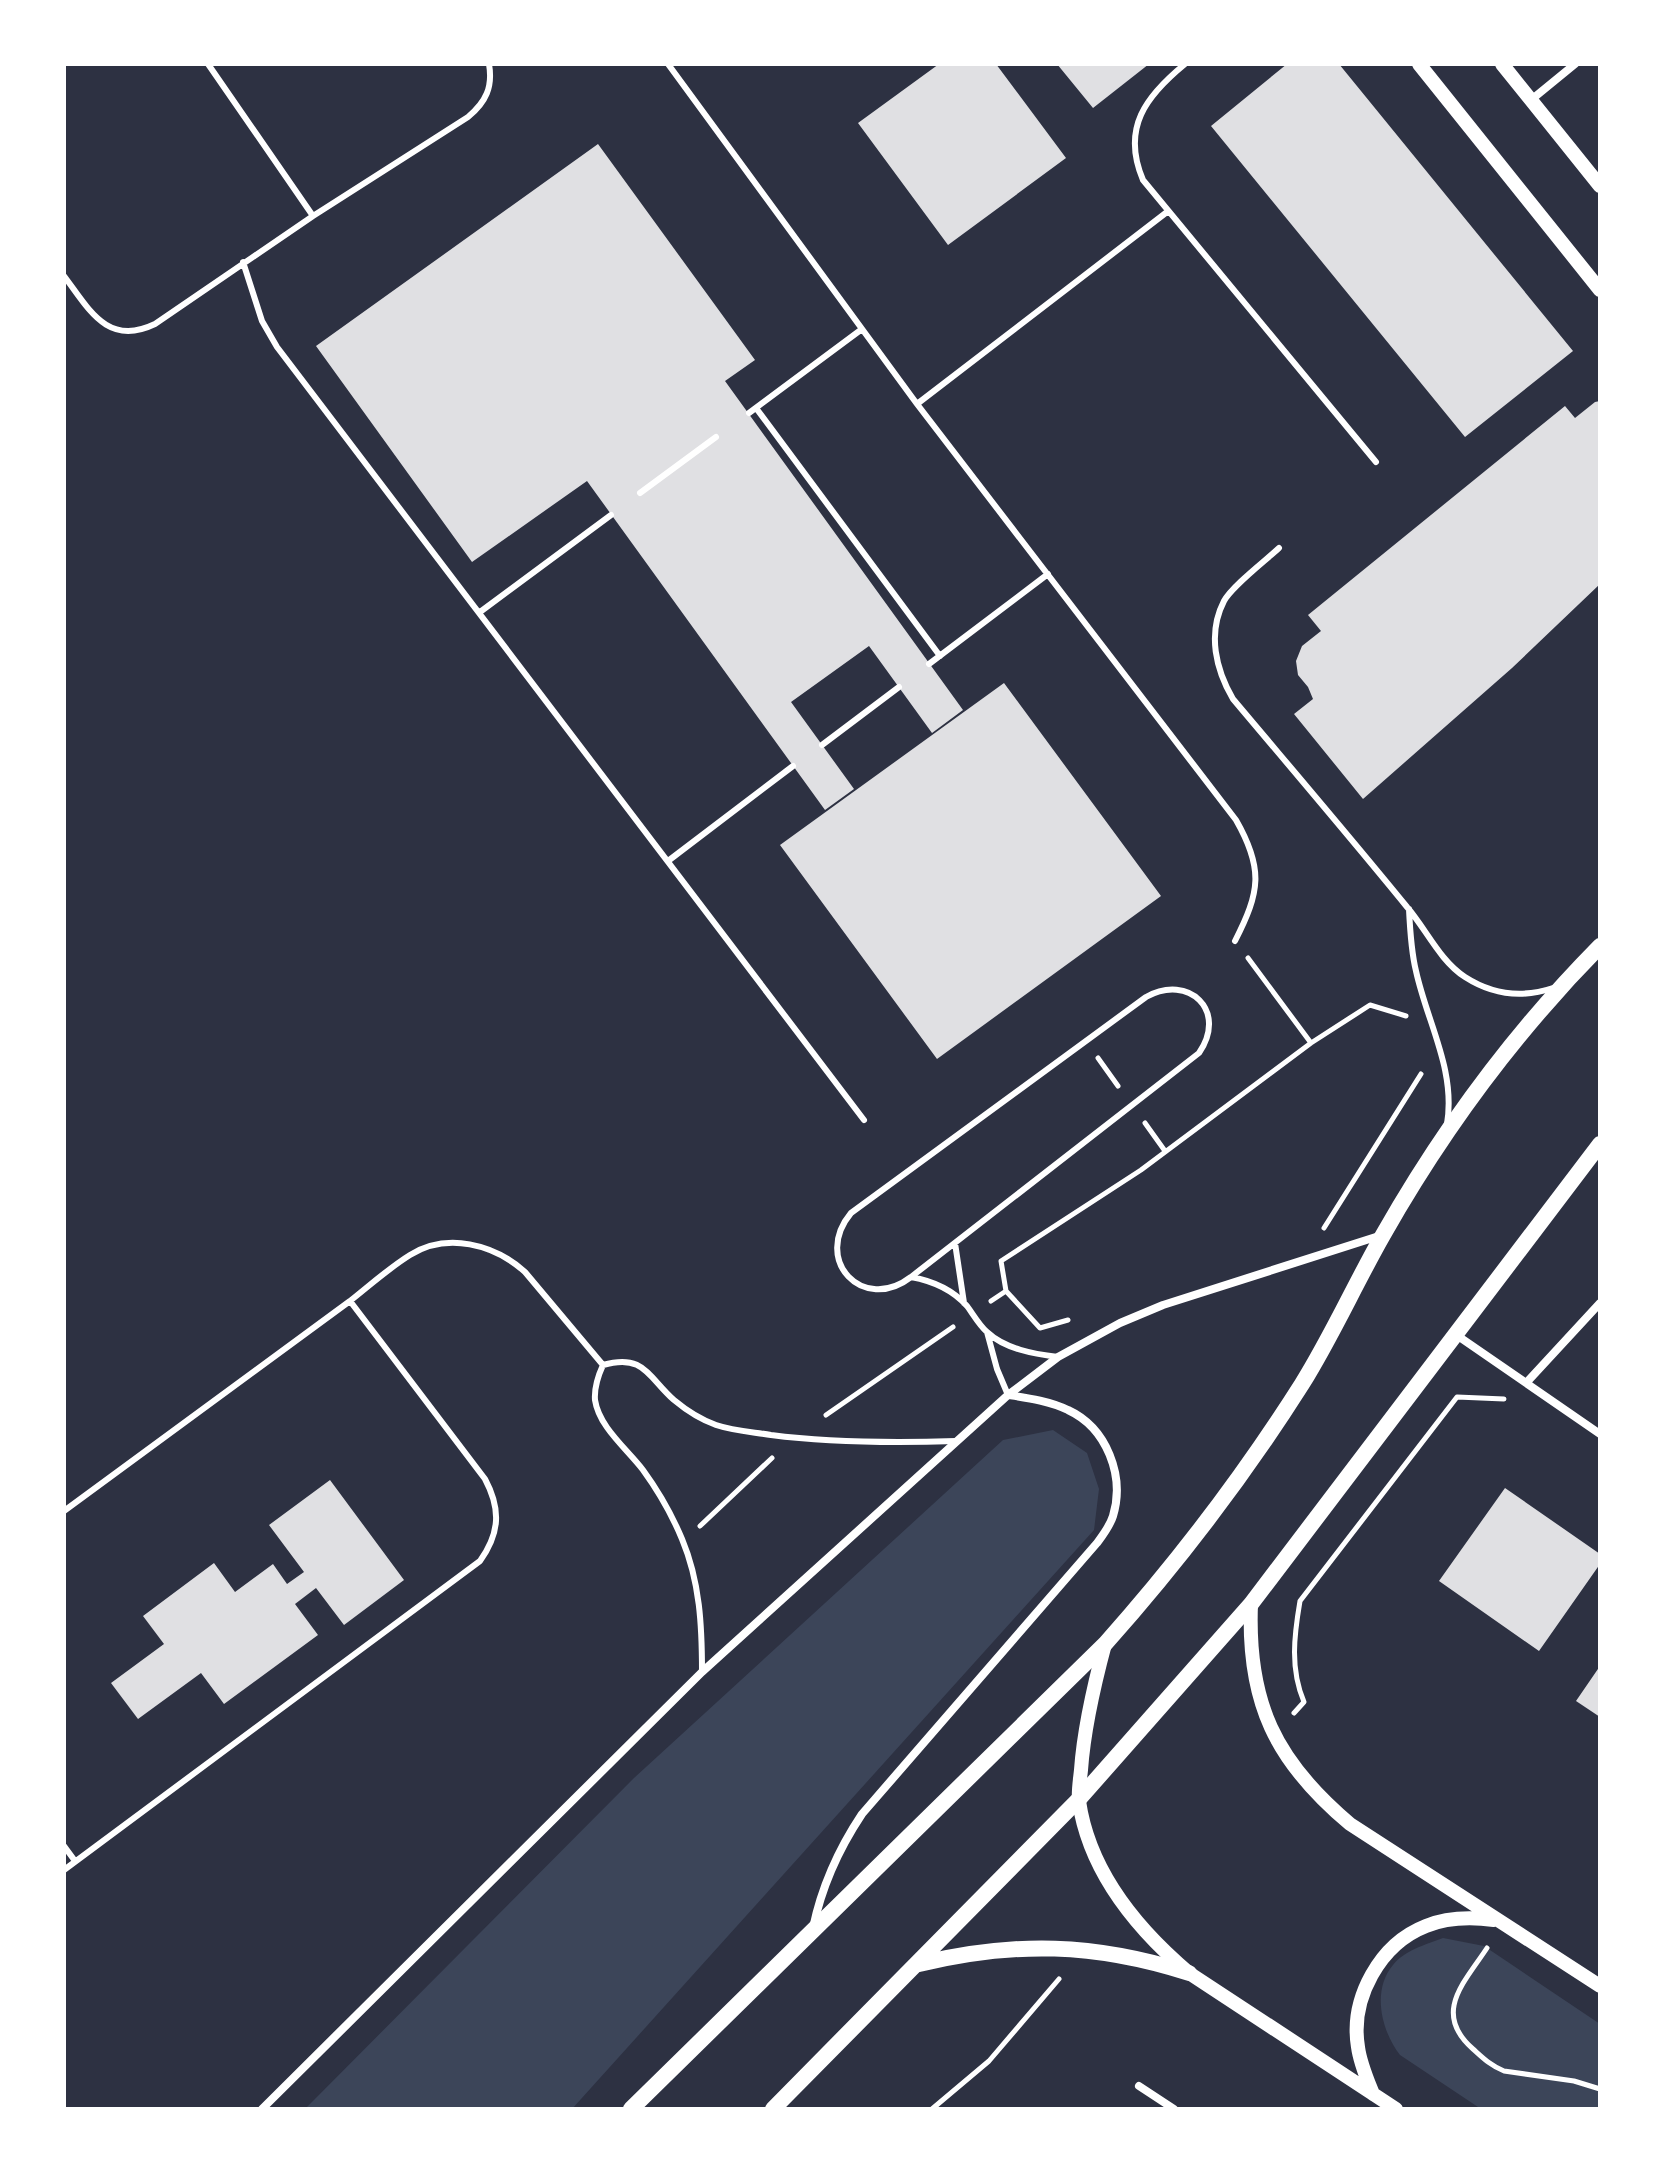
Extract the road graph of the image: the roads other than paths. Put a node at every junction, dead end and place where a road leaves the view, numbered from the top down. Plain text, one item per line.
1 (208, 64) edge
2 (489, 64) edge
3 (668, 64) edge
4 (1185, 64) edge
5 (1419, 64) edge
6 (1502, 64) edge
7 (1575, 64) edge
8 (1531, 100) junction
9 (1600, 186) edge
10 (1167, 212) junction
11 (313, 216) junction
12 (243, 262) junction
13 (64, 276) edge
14 (1600, 290) edge
15 (862, 329) junction
16 (917, 404) junction
17 (756, 408) junction
18 (749, 413) dead end
19 (716, 437) dead end
20 (1376, 462) dead end
21 (640, 493) dead end
22 (611, 515) dead end
23 (1279, 548) dead end
24 (1048, 574) junction
25 (480, 612) junction
26 (940, 656) junction
27 (929, 664) dead end
28 (899, 687) dead end
29 (822, 745) dead end
30 (793, 766) dead end
31 (668, 861) junction
32 (1409, 909) junction
33 (1235, 941) road end
34 (1600, 946) edge
35 (1560, 986) junction
36 (864, 1120) dead end
37 (1445, 1133) junction
38 (1600, 1144) edge
39 (1383, 1235) junction
40 (955, 1243) junction
41 (911, 1277) junction
42 (350, 1301) junction
43 (964, 1303) junction
44 (1600, 1303) edge
45 (987, 1332) junction
46 (1454, 1333) junction
47 (1058, 1357) junction
48 (603, 1365) junction
49 (1527, 1382) junction
50 (1008, 1395) junction
51 (1600, 1434) edge
52 (956, 1441) junction
53 (64, 1511) edge
54 (1251, 1604) junction
55 (1105, 1644) junction
56 (702, 1672) junction
57 (1079, 1799) junction
58 (64, 1846) edge
59 (75, 1861) junction
60 (64, 1870) edge
61 (1501, 1922) junction
62 (812, 1931) junction
63 (917, 1965) junction
64 (1189, 1973) junction
65 (1600, 1986) edge
66 (1139, 2086) dead end
67 (1373, 2094) junction
68 (262, 2109) edge
69 (631, 2109) edge
70 (773, 2109) edge
71 (1174, 2109) edge
72 (1396, 2109) edge

1 - 11 lane
2 - 11 lane
3 - 15 lane
4 - 10 lane
5 - 14 street
6 - 8 street
7 - 8 street
8 - 9 street
10 - 16 lane
10 - 20 lane
11 - 12 lane
12 - 13 lane
12 - 25 lane
15 - 16 lane
15 - 17 lane
16 - 24 lane
17 - 18 lane
17 - 26 lane
19 - 21 lane
22 - 25 lane
23 - 32 lane
24 - 26 lane
24 - 33 lane
25 - 31 lane
26 - 27 lane
28 - 29 lane
30 - 31 lane
31 - 36 lane
32 - 35 lane
32 - 37 lane
34 - 35 main road
35 - 37 main road
37 - 39 main road
38 - 46 main road
39 - 47 street
39 - 55 main road
40 - 41 lane
40 - 41 lane
40 - 43 lane
41 - 43 lane
42 - 48 lane
42 - 53 lane
42 - 59 lane
43 - 45 lane
44 - 49 street
45 - 47 lane
45 - 50 lane
46 - 49 street
46 - 54 main road
47 - 50 street
48 - 52 lane
48 - 56 lane
49 - 51 street
50 - 52 street
50 - 62 street
52 - 56 street
54 - 57 main road
54 - 61 street
55 - 57 street
55 - 62 main road
56 - 68 street
57 - 63 main road
57 - 64 street
58 - 59 lane
59 - 60 lane
61 - 65 street
61 - 67 street
62 - 69 main road
63 - 64 main road
63 - 70 main road
64 - 67 street
66 - 71 street
67 - 72 street

